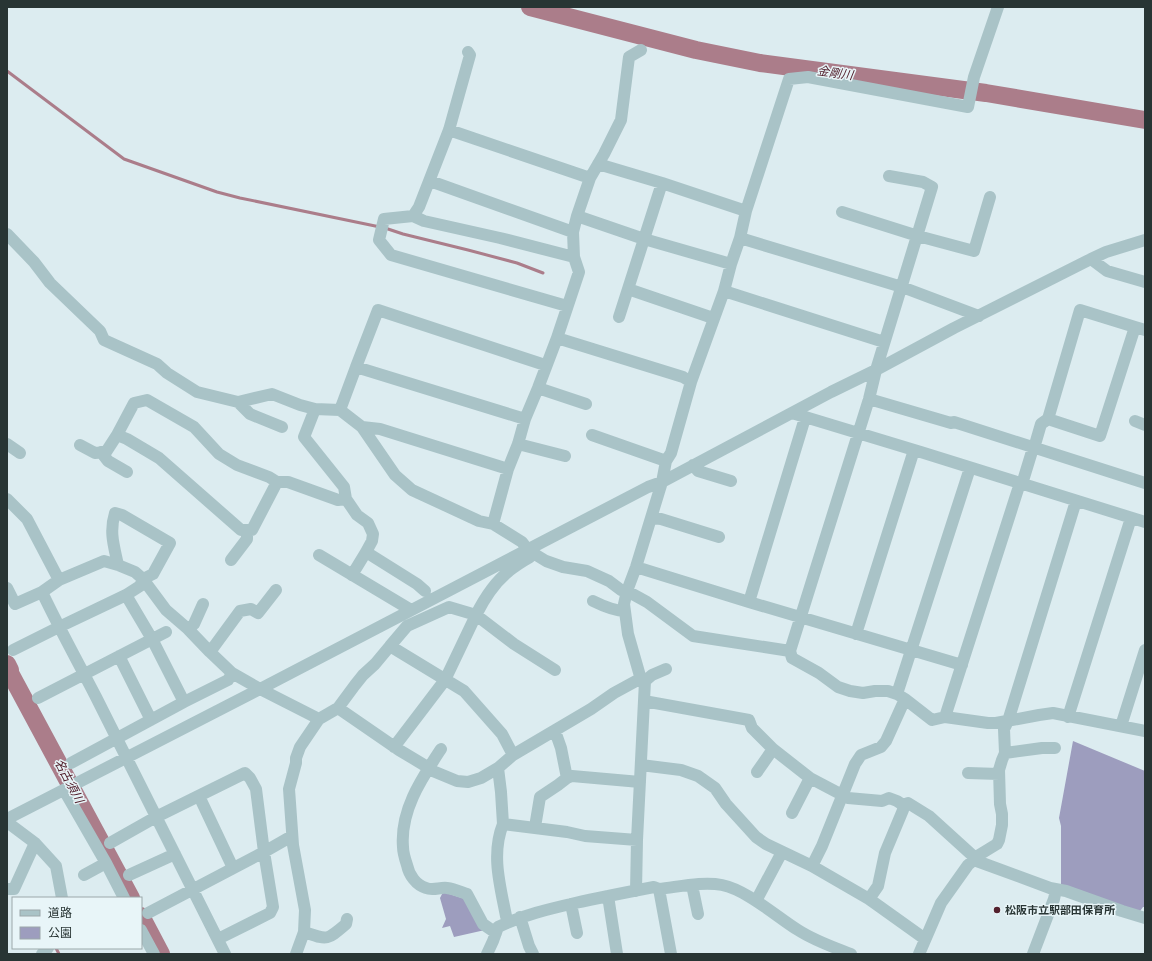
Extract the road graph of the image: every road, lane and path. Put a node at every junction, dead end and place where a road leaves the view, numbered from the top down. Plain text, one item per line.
1 (998, 7) edge
2 (641, 50) dead end
3 (468, 52) dead end
4 (449, 130) junction
5 (598, 164) junction
6 (889, 176) dead end
7 (590, 178) junction
8 (430, 181) junction
9 (662, 183) junction
10 (990, 196) dead end
11 (746, 211) junction
12 (842, 212) dead end
13 (412, 216) junction
14 (577, 216) junction
15 (573, 232) junction
16 (7, 234) edge
17 (918, 236) junction
18 (740, 238) junction
19 (644, 239) junction
20 (1145, 240) edge
21 (574, 257) junction
22 (1091, 260) junction
23 (731, 264) junction
24 (1145, 282) edge
25 (902, 287) junction
26 (628, 289) junction
27 (724, 291) junction
28 (567, 306) junction
29 (979, 316) junction
30 (619, 317) dead end
31 (713, 318) junction
32 (1140, 329) edge
33 (556, 338) junction
34 (884, 342) junction
35 (546, 365) junction
36 (356, 367) junction
37 (876, 370) junction
38 (691, 382) junction
39 (538, 388) junction
40 (869, 398) junction
41 (238, 402) junction
42 (586, 404) dead end
43 (315, 409) junction
44 (340, 410) junction
45 (792, 413) junction
46 (805, 418) junction
47 (525, 419) junction
48 (1048, 419) junction
49 (282, 427) dead end
50 (362, 427) junction
51 (858, 434) junction
52 (117, 435) junction
53 (592, 436) dead end
54 (7, 444) edge
55 (518, 444) junction
56 (80, 445) dead end
57 (1034, 448) junction
58 (914, 450) junction
59 (101, 452) junction
60 (20, 453) dead end
61 (565, 456) dead end
62 (666, 461) junction
63 (693, 465) junction
64 (970, 468) junction
65 (508, 469) junction
66 (127, 472) dead end
67 (730, 481) dead end
68 (277, 482) junction
69 (662, 482) junction
70 (1021, 483) junction
71 (1145, 483) edge
72 (7, 499) edge
73 (346, 499) junction
74 (1076, 501) junction
75 (651, 518) junction
76 (1131, 518) junction
77 (1145, 522) edge
78 (493, 524) junction
79 (247, 530) junction
80 (719, 538) dead end
81 (528, 550) junction
82 (366, 552) junction
83 (319, 555) dead end
84 (231, 560) dead end
85 (118, 565) junction
86 (636, 567) junction
87 (352, 575) junction
88 (143, 578) junction
89 (59, 580) junction
90 (7, 588) edge
91 (276, 590) dead end
92 (425, 591) dead end
93 (627, 591) junction
94 (42, 592) junction
95 (126, 595) junction
96 (593, 601) dead end
97 (749, 602) junction
98 (203, 604) dead end
99 (11, 607) edge
100 (411, 610) junction
101 (625, 611) junction
102 (476, 615) junction
103 (800, 617) junction
104 (59, 627) junction
105 (188, 629) junction
106 (166, 632) dead end
107 (856, 634) junction
108 (152, 639) junction
109 (390, 646) junction
110 (13, 650) dead end
111 (910, 650) junction
112 (1145, 650) edge
113 (790, 651) junction
114 (210, 652) junction
115 (119, 656) junction
116 (962, 666) junction
117 (666, 669) dead end
118 (555, 670) dead end
119 (232, 673) junction
120 (85, 674) junction
121 (445, 680) junction
122 (645, 681) junction
123 (260, 689) junction
124 (901, 697) junction
125 (38, 698) dead end
126 (644, 701) junction
127 (184, 702) junction
128 (338, 708) junction
129 (1068, 717) junction
130 (945, 718) junction
131 (319, 719) junction
132 (151, 720) junction
133 (1008, 721) junction
134 (1121, 726) junction
135 (555, 731) junction
136 (1145, 731) edge
137 (117, 738) junction
138 (394, 747) junction
139 (1055, 748) dead end
140 (441, 749) dead end
141 (773, 749) junction
142 (1005, 753) junction
143 (513, 755) junction
144 (127, 758) junction
145 (71, 763) dead end
146 (641, 765) junction
147 (498, 768) junction
148 (428, 769) junction
149 (756, 772) dead end
150 (968, 773) dead end
151 (999, 774) junction
152 (567, 778) junction
153 (810, 778) junction
154 (640, 782) junction
155 (64, 790) junction
156 (841, 795) junction
157 (199, 796) junction
158 (902, 805) junction
159 (792, 813) dead end
160 (156, 817) junction
161 (7, 818) edge
162 (7, 822) edge
163 (503, 824) junction
164 (535, 827) junction
165 (292, 836) junction
166 (637, 840) junction
167 (110, 842) dead end
168 (35, 843) junction
169 (264, 852) junction
170 (782, 852) junction
171 (174, 854) junction
172 (974, 860) junction
173 (106, 863) junction
174 (812, 866) junction
175 (233, 868) junction
176 (84, 875) dead end
177 (129, 875) dead end
178 (692, 885) junction
179 (7, 889) edge
180 (192, 889) junction
181 (658, 889) junction
182 (1056, 890) junction
183 (636, 891) junction
184 (608, 896) junction
185 (62, 897) edge
186 (123, 897) edge
187 (869, 899) junction
188 (756, 901) junction
189 (571, 904) junction
190 (148, 913) dead end
191 (698, 914) dead end
192 (520, 917) junction
193 (1145, 918) edge
194 (347, 919) dead end
195 (508, 922) junction
196 (142, 932) edge
197 (304, 932) junction
198 (496, 933) junction
199 (576, 933) dead end
200 (218, 939) junction
201 (925, 939) junction
202 (154, 954) edge
203 (225, 954) edge
204 (296, 954) edge
205 (487, 954) edge
206 (533, 954) edge
207 (617, 954) edge
208 (671, 954) edge
209 (851, 954) edge
210 (919, 954) edge
211 (1033, 954) edge

1 - 11 street
2 - 5 street
3 - 4 street
4 - 7 street
4 - 8 street
5 - 7 street
5 - 9 street
6 - 17 street
7 - 14 street
8 - 13 street
8 - 15 street
9 - 11 street
9 - 19 street
10 - 17 street
11 - 18 street
12 - 17 street
13 - 21 street
13 - 28 street
14 - 15 street
14 - 19 street
15 - 21 street
16 - 41 street
17 - 25 street
18 - 23 street
18 - 25 street
19 - 23 street
19 - 26 street
20 - 22 street
21 - 28 street
22 - 24 street
22 - 29 street
23 - 27 street
25 - 29 street
25 - 34 street
26 - 30 street
26 - 31 street
27 - 31 street
27 - 34 street
28 - 33 street
29 - 37 street
31 - 38 street
32 - 48 street
32 - 48 street
33 - 35 street
33 - 38 street
34 - 37 street
35 - 36 street
35 - 39 street
36 - 44 street
36 - 47 street
37 - 40 street
37 - 45 street
38 - 62 street
39 - 42 street
39 - 47 street
40 - 51 street
40 - 57 street
41 - 43 street
41 - 49 street
43 - 44 street
43 - 73 street
44 - 50 street
45 - 46 street
45 - 63 street
46 - 51 street
46 - 97 street
47 - 55 street
48 - 57 street
50 - 65 street
50 - 78 street
51 - 58 street
51 - 103 street
52 - 59 street
52 - 68 street
52 - 79 street
53 - 62 street
54 - 60 street
55 - 61 street
55 - 65 street
56 - 59 street
57 - 70 street
57 - 71 street
58 - 64 street
58 - 107 street
59 - 66 street
62 - 69 street
63 - 67 street
63 - 69 street
64 - 70 street
64 - 111 street
65 - 78 street
68 - 73 street
68 - 79 street
69 - 75 street
69 - 81 street
70 - 74 street
70 - 116 street
72 - 89 street
73 - 82 street
74 - 76 street
74 - 133 street
75 - 80 street
75 - 86 street
76 - 77 street
76 - 129 street
78 - 81 street
79 - 84 street
81 - 93 street
81 - 100 street
81 - 102 street
82 - 87 street
82 - 92 street
83 - 87 street
85 - 88 street
85 - 88 street
85 - 89 street
86 - 93 street
86 - 97 street
87 - 100 street
88 - 95 street
88 - 105 street
89 - 94 street
90 - 99 street
91 - 114 street
93 - 101 street
93 - 113 street
94 - 99 street
94 - 104 street
95 - 104 street
95 - 108 street
96 - 101 street
97 - 103 street
98 - 105 street
100 - 123 street
101 - 122 street
102 - 109 street
102 - 118 street
102 - 121 street
103 - 107 street
103 - 113 street
104 - 110 street
104 - 120 street
105 - 114 street
106 - 108 street
107 - 111 street
108 - 115 street
108 - 127 street
109 - 121 street
109 - 128 street
111 - 116 street
111 - 124 street
112 - 134 street
113 - 124 street
114 - 119 street
115 - 120 street
115 - 132 street
116 - 130 street
117 - 122 street
119 - 123 street
119 - 127 street
120 - 125 street
120 - 137 street
121 - 138 street
121 - 143 street
122 - 126 street
122 - 135 street
123 - 131 street
123 - 144 street
124 - 130 street
124 - 156 street
126 - 141 street
126 - 146 street
127 - 132 street
128 - 131 street
128 - 138 street
129 - 133 street
129 - 134 street
130 - 133 street
131 - 165 street
132 - 137 street
133 - 142 street
134 - 136 street
135 - 143 street
135 - 152 street
137 - 144 street
137 - 145 street
138 - 148 street
139 - 142 street
140 - 148 street
141 - 149 street
141 - 153 street
142 - 151 street
143 - 147 street
144 - 155 street
144 - 160 street
146 - 154 street
146 - 170 street
147 - 148 street
147 - 163 street
148 - 198 street
150 - 151 street
151 - 172 street
152 - 154 street
152 - 164 street
153 - 156 street
153 - 159 street
154 - 166 street
155 - 161 street
155 - 173 street
156 - 158 street
156 - 174 street
157 - 160 street
157 - 169 street
157 - 175 street
158 - 172 street
158 - 187 street
160 - 167 street
160 - 171 street
162 - 168 street
163 - 164 street
163 - 195 street
164 - 166 street
165 - 169 street
165 - 197 street
166 - 183 street
168 - 179 street
168 - 185 street
169 - 175 street
169 - 200 street
170 - 174 street
170 - 188 street
171 - 177 street
171 - 180 street
172 - 182 street
172 - 201 street
173 - 176 street
173 - 186 street
174 - 187 street
175 - 180 street
178 - 181 street
178 - 188 street
178 - 191 street
180 - 190 street
180 - 200 street
181 - 183 street
181 - 208 street
182 - 193 street
182 - 211 street
183 - 184 street
184 - 189 street
184 - 207 street
187 - 201 street
188 - 209 street
189 - 192 street
189 - 199 street
192 - 195 street
192 - 206 street
194 - 197 street
195 - 198 street
196 - 202 street
197 - 204 street
198 - 205 street
200 - 203 street
201 - 210 street

